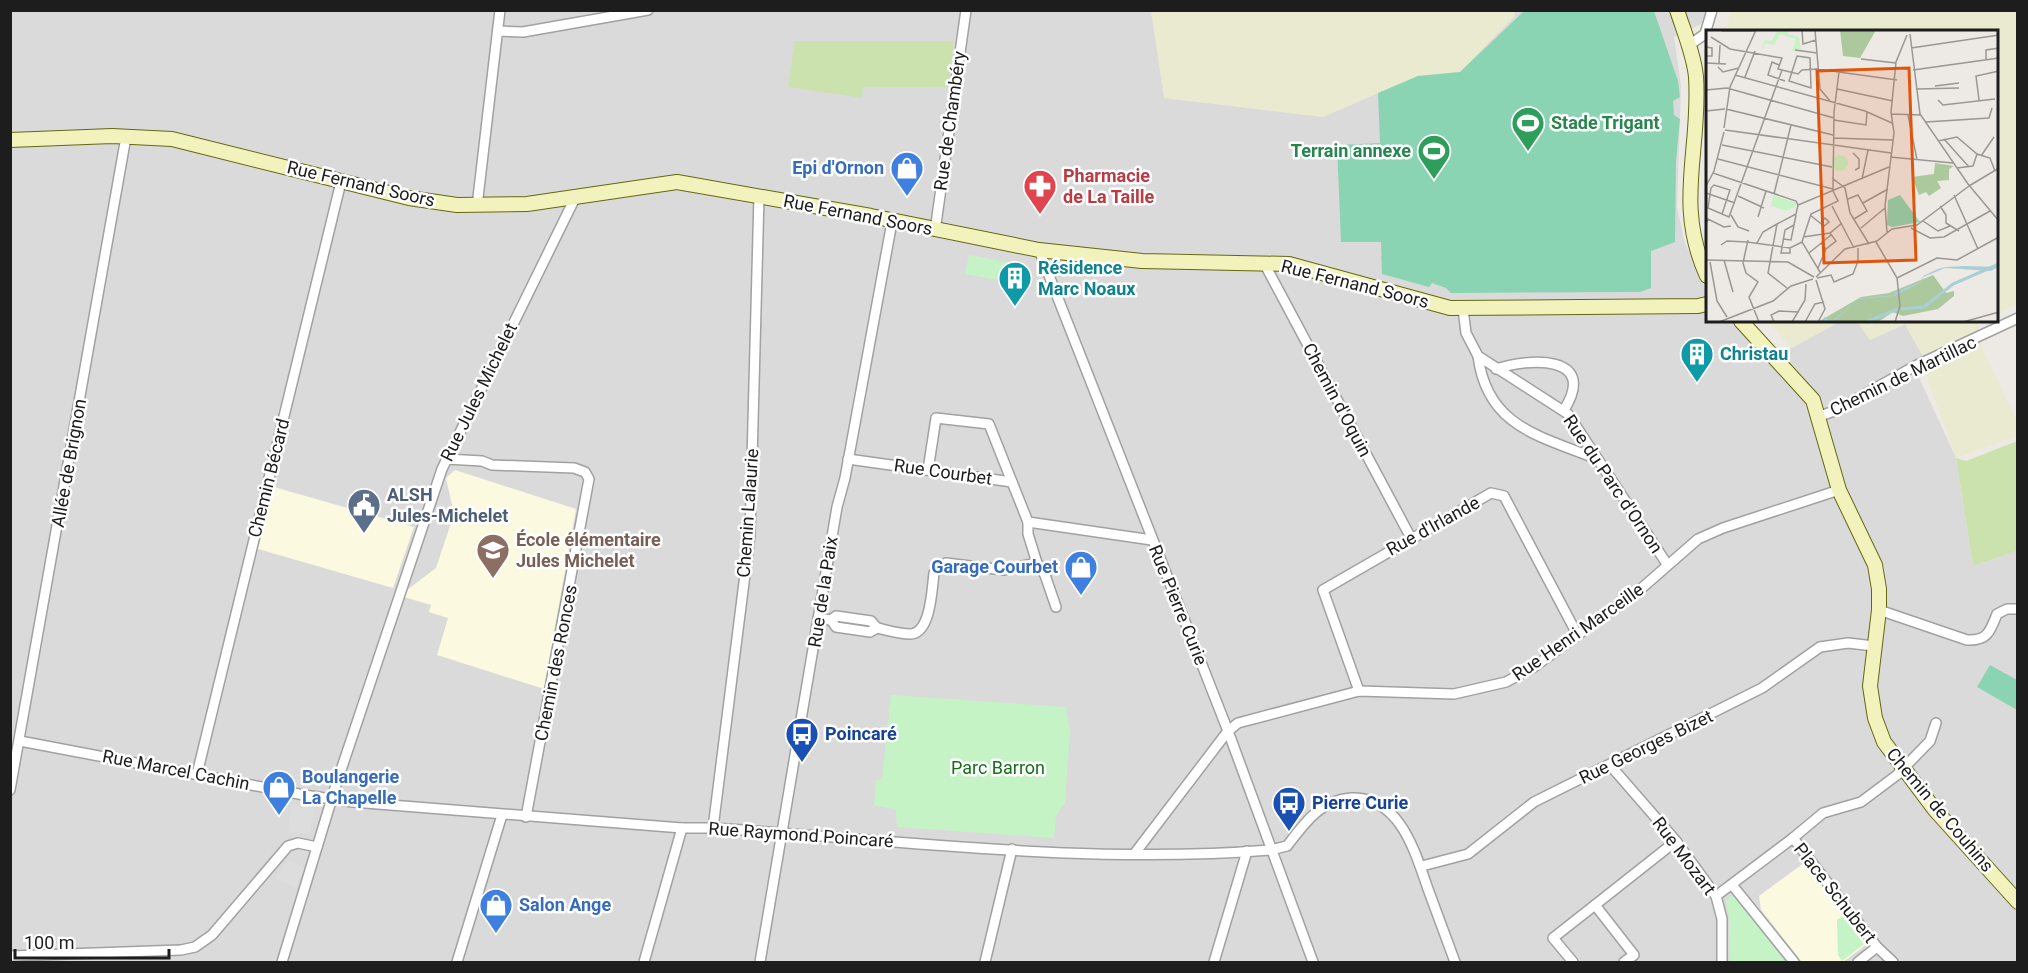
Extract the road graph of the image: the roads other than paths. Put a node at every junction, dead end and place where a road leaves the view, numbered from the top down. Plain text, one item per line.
1 (500, 10) edge
2 (648, 10) edge
3 (966, 10) edge
4 (1677, 10) edge
5 (1712, 10) edge
6 (1706, 30) edge
7 (498, 31) junction
8 (1706, 31) edge
9 (1688, 46) junction
10 (126, 136) junction
11 (10, 140) edge
12 (341, 182) junction
13 (759, 196) junction
14 (575, 198) junction
15 (477, 206) junction
16 (892, 222) junction
17 (935, 231) junction
18 (1039, 250) junction
19 (1264, 263) junction
20 (1706, 273) edge
21 (1706, 304) edge
22 (1463, 309) junction
23 (2018, 318) edge
24 (1742, 322) edge
25 (1478, 356) junction
26 (1496, 369) junction
27 (1563, 410) junction
28 (1820, 416) junction
29 (446, 459) junction
30 (848, 459) junction
31 (1597, 459) junction
32 (928, 470) junction
33 (1012, 482) junction
34 (1839, 490) junction
35 (1028, 522) junction
36 (1411, 538) junction
37 (1152, 540) junction
38 (1037, 563) junction
39 (1667, 564) junction
40 (1056, 607) dead end
41 (2018, 609) edge
42 (1880, 610) junction
43 (818, 618) junction
44 (1577, 634) junction
45 (1874, 646) junction
46 (1359, 691) junction
47 (1936, 723) dead end
48 (1228, 731) junction
49 (20, 741) junction
50 (14, 757) edge
51 (1610, 765) junction
52 (1902, 769) junction
53 (197, 774) junction
54 (10, 790) edge
55 (332, 799) junction
56 (502, 815) junction
57 (526, 817) junction
58 (682, 828) junction
59 (713, 828) junction
60 (783, 833) junction
61 (1793, 838) junction
62 (1676, 842) junction
63 (317, 848) junction
64 (1012, 849) junction
65 (1270, 850) junction
66 (1248, 851) junction
67 (1135, 853) junction
68 (1422, 866) junction
69 (1733, 886) junction
70 (2015, 893) edge
71 (1716, 896) junction
72 (1595, 906) junction
73 (1877, 947) junction
74 (10, 956) edge
75 (282, 963) edge
76 (457, 963) edge
77 (644, 963) edge
78 (760, 963) edge
79 (985, 963) edge
80 (1215, 963) edge
81 (1313, 963) edge
82 (1455, 963) edge
83 (1573, 963) edge
84 (1624, 963) edge
85 (1722, 963) edge
86 (1794, 963) edge
87 (1858, 963) edge
88 (1893, 963) edge

1 - 7 street
2 - 7 street
3 - 17 street, Rue de Chambéry
4 - 9 street
5 - 6 street
7 - 15 street
8 - 9 street
9 - 20 street
10 - 11 street, Rue Fernand Soors
10 - 12 street, Rue Fernand Soors
10 - 49 street, Allée de Brignon
12 - 15 street, Rue Fernand Soors
12 - 53 street, Chemin Bécard
13 - 14 street, Rue Fernand Soors
13 - 16 street, Rue Fernand Soors
13 - 59 street, Chemin Lalaurie
14 - 15 street, Rue Fernand Soors
14 - 29 street, Rue Jules Michelet
16 - 17 street, Rue Fernand Soors
16 - 30 street, Rue de la Paix
17 - 18 street, Rue Fernand Soors
18 - 19 street, Rue Fernand Soors
18 - 37 street, Rue Pierre Curie
19 - 22 street, Rue Fernand Soors
19 - 36 street, Chemin d'Oquin
21 - 22 street, Rue Fernand Soors
22 - 25 street, Rue du Parc d'Ornon
23 - 28 street, Chemin de Martillac
24 - 28 street, Chemin de Couhins
25 - 26 street, Rue du Parc d'Ornon
25 - 31 street
26 - 27 street, Rue du Parc d'Ornon
26 - 27 street
27 - 31 street, Rue du Parc d'Ornon
28 - 34 street, Chemin de Couhins
29 - 55 street, Rue Jules Michelet
29 - 57 street, Chemin des Ronces
30 - 32 street, Rue Courbet
30 - 43 street, Rue de la Paix
31 - 39 street, Rue du Parc d'Ornon
32 - 33 street, Rue Courbet
32 - 33 street
33 - 35 street, Rue Courbet
34 - 39 street, Rue Henri Marceille
34 - 42 street, Chemin de Couhins
35 - 37 street
35 - 38 street, Rue Courbet
36 - 44 street, Rue d'Irlande
36 - 46 street, Rue d'Irlande
37 - 48 street, Rue Pierre Curie
38 - 40 street, Rue Courbet
38 - 43 street
39 - 44 street, Rue Henri Marceille
41 - 42 street
42 - 45 street, Chemin de Couhins
43 - 60 street, Rue de la Paix
44 - 46 street, Rue Henri Marceille
45 - 51 street, Rue Georges Bizet
45 - 52 street, Chemin de Couhins
46 - 48 street, Rue Henri Marceille
47 - 52 street
48 - 65 street, Rue Pierre Curie
48 - 67 street
49 - 50 street, Allée de Brignon
49 - 53 street, Rue Marcel Cachin
50 - 54 street, Allée de Brignon
51 - 62 street, Rue Mozart
51 - 68 street, Rue Georges Bizet
52 - 61 street
52 - 70 street, Chemin de Couhins
53 - 55 street, Rue Marcel Cachin
55 - 56 street, Rue Raymond Poincaré
55 - 63 street, Rue Jules Michelet
56 - 57 street, Rue Raymond Poincaré
56 - 76 street
57 - 58 street, Rue Raymond Poincaré
58 - 59 street, Rue Raymond Poincaré
58 - 77 street
59 - 60 street, Rue Raymond Poincaré
60 - 64 street, Rue Raymond Poincaré
60 - 78 street, Rue de la Paix
61 - 69 street, Place Schubert
61 - 73 street, Place Schubert
62 - 71 street, Rue Mozart
62 - 72 street
63 - 74 street
63 - 75 street, Rue Jules Michelet
64 - 67 street, Rue Raymond Poincaré
64 - 79 street
65 - 66 street, Rue Raymond Poincaré
65 - 68 street
65 - 81 street, Rue Pierre Curie
66 - 67 street, Rue Raymond Poincaré
66 - 80 street
68 - 82 street
69 - 71 street, Place Schubert
69 - 86 street
71 - 85 street, Rue Mozart
72 - 83 street
72 - 84 street
73 - 87 street, Place Schubert
73 - 88 street

